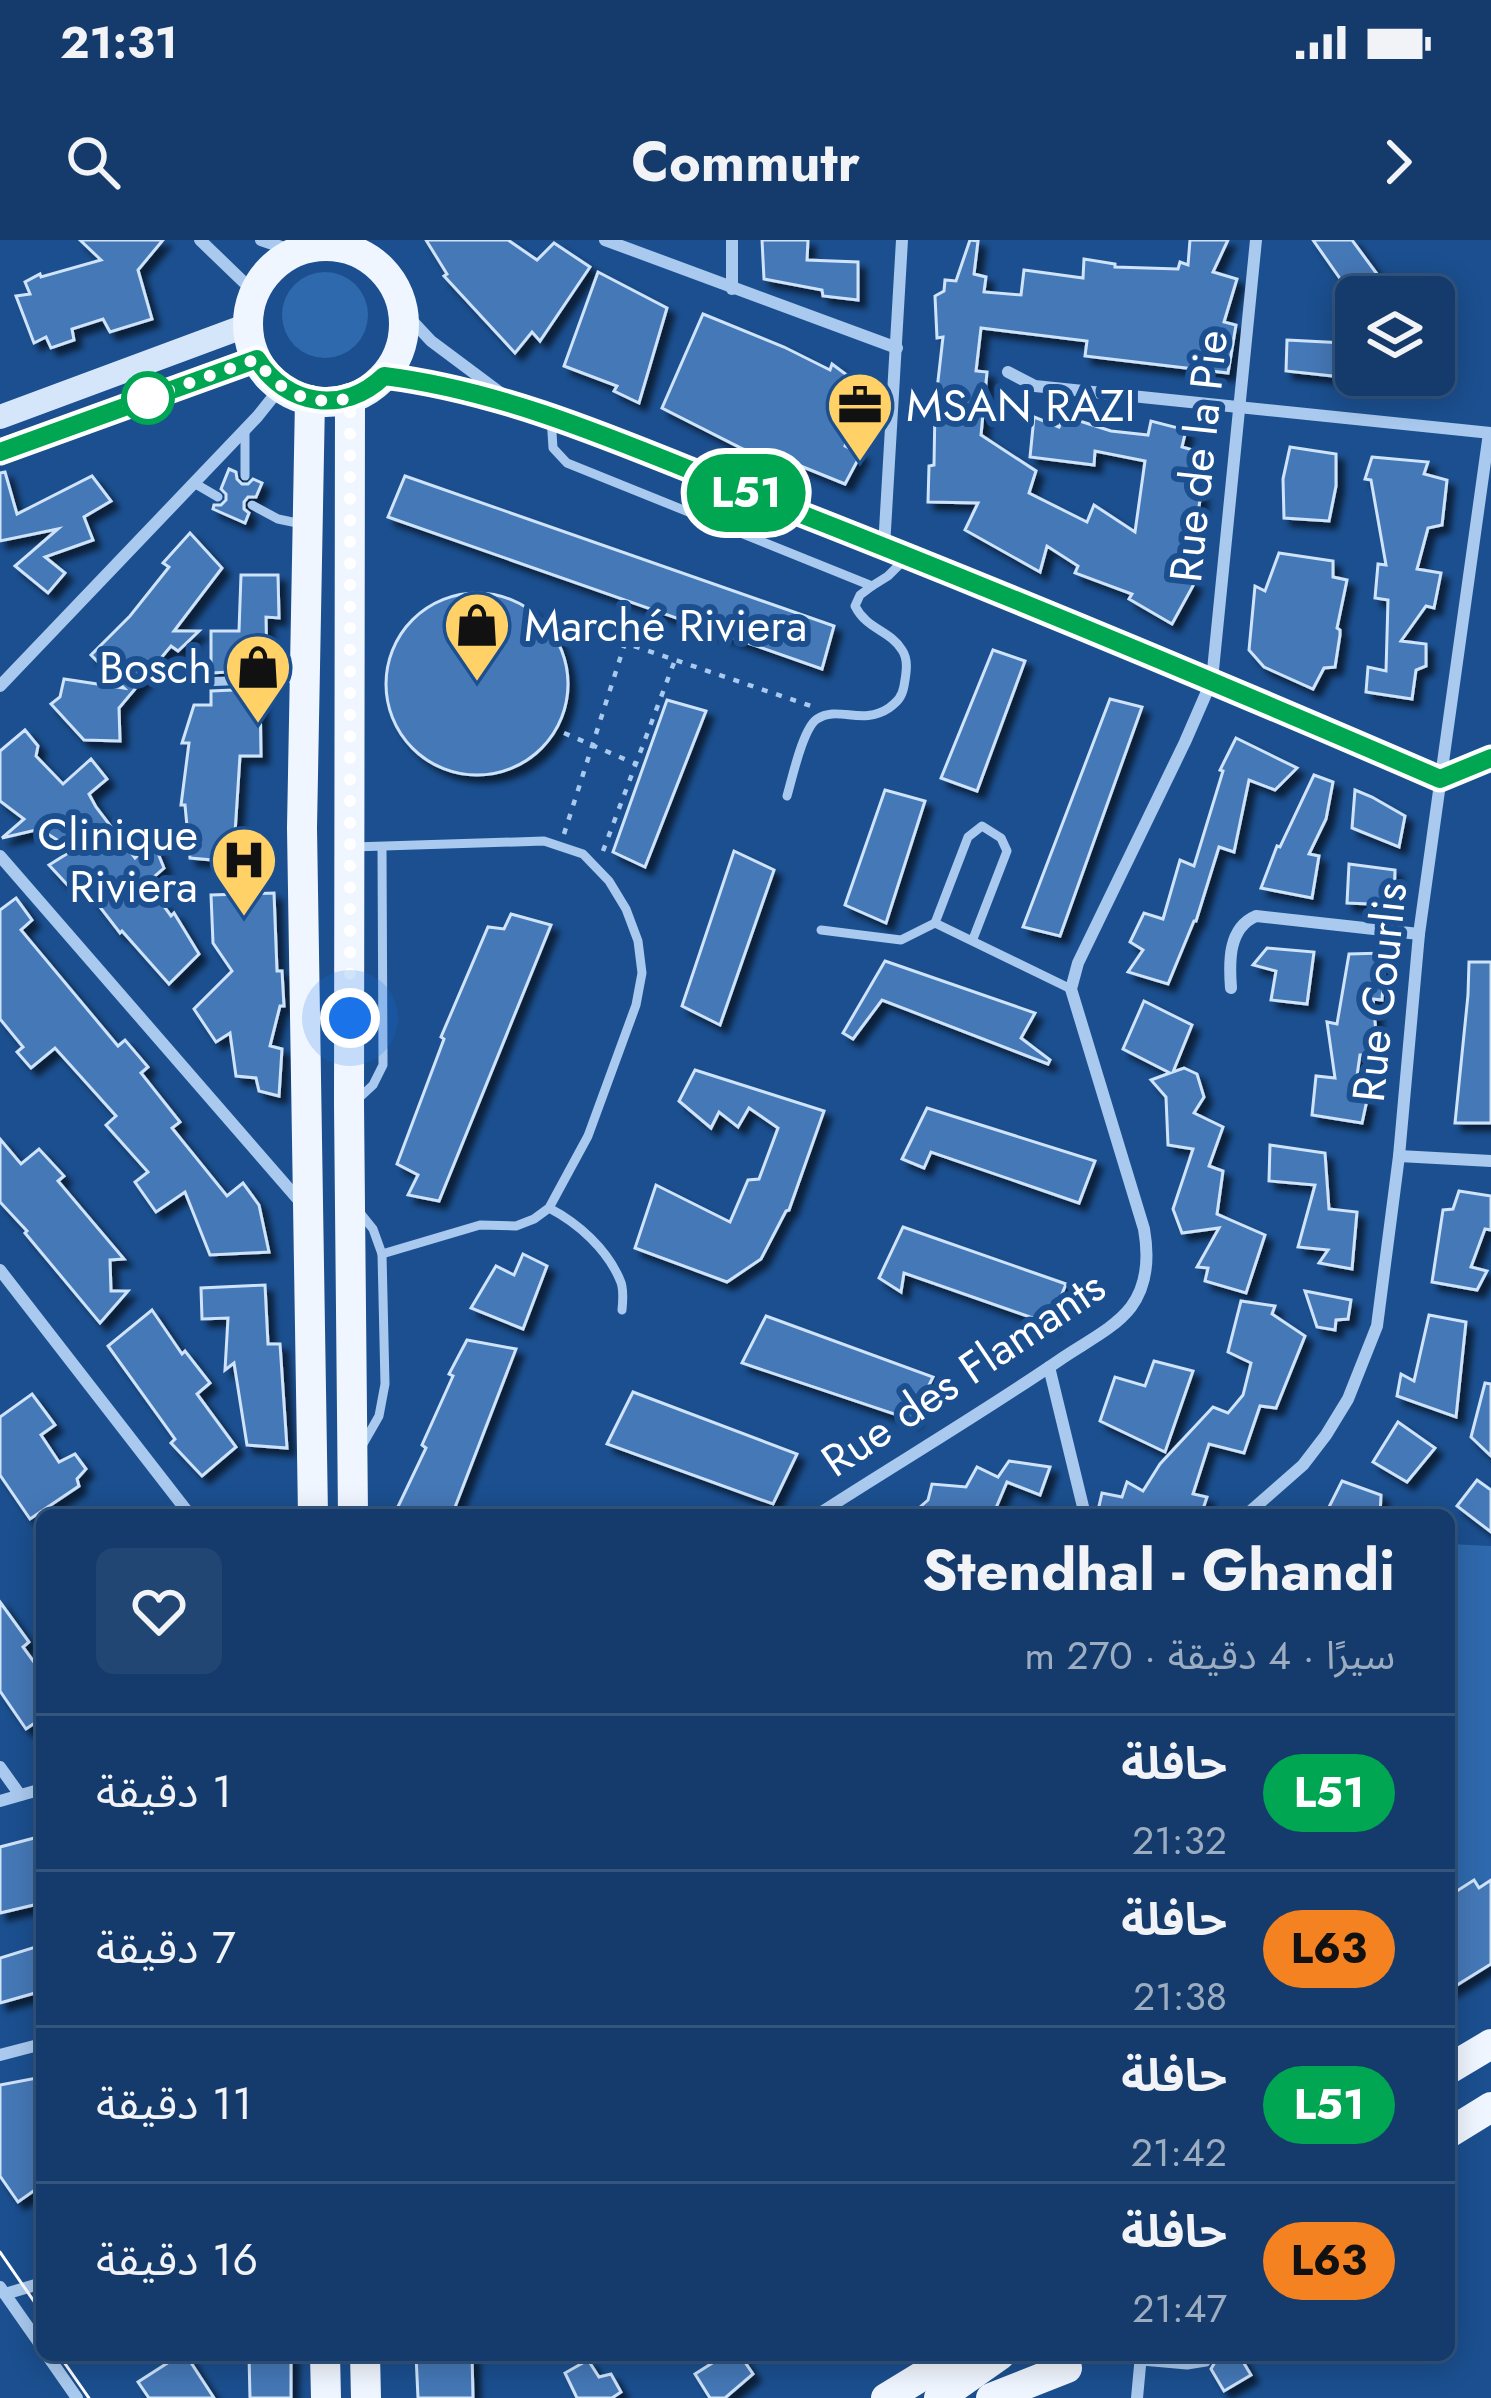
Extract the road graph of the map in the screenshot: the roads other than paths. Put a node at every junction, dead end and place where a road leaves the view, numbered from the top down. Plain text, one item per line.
1 (200, 240) edge
2 (261, 240) edge
3 (605, 240) edge
4 (732, 240) edge
5 (902, 240) edge
6 (1256, 240) edge
7 (356, 246) edge
8 (301, 247) edge
9 (732, 289) junction
10 (255, 293) junction
11 (402, 310) junction
12 (248, 325) junction
13 (897, 348) junction
14 (257, 359) junction
15 (1008, 372) dead end
16 (384, 376) junction
17 (281, 387) junction
18 (350, 398) junction
19 (310, 400) junction
20 (512, 402) junction
21 (1239, 405) junction
22 (0, 417) edge
23 (551, 417) junction
24 (245, 429) junction
25 (1490, 433) edge
26 (0, 452) edge
27 (245, 476) dead end
28 (194, 483) junction
29 (218, 497) dead end
30 (252, 505) dead end
31 (308, 525) junction
32 (884, 547) junction
33 (908, 556) junction
34 (872, 586) junction
35 (306, 678) junction
36 (1212, 680) junction
37 (202, 682) dead end
38 (0, 686) edge
39 (1491, 758) edge
40 (1440, 779) junction
41 (787, 796) dead end
42 (367, 847) junction
43 (0, 856) edge
44 (935, 922) junction
45 (821, 930) dead end
46 (1419, 934) junction
47 (973, 939) junction
48 (1231, 988) dead end
49 (1071, 989) junction
50 (1399, 1156) junction
51 (1491, 1161) edge
52 (350, 1202) junction
53 (549, 1208) junction
54 (308, 1211) junction
55 (382, 1254) junction
56 (0, 1270) edge
57 (622, 1310) dead end
58 (1049, 1367) junction
59 (353, 1458) junction
60 (185, 1509) edge
61 (313, 1509) edge
62 (353, 1509) edge
63 (826, 1509) edge
64 (1084, 1509) edge
65 (1254, 1509) edge
66 (0, 1767) edge
67 (36, 1792) edge
68 (20, 1796) junction
69 (0, 1801) edge
70 (1491, 2044) edge
71 (36, 2046) edge
72 (0, 2055) edge
73 (1455, 2065) edge
74 (1491, 2107) edge
75 (1455, 2129) edge
76 (36, 2284) edge
77 (2, 2291) edge
78 (36, 2339) edge
79 (51, 2361) edge
80 (325, 2361) edge
81 (365, 2361) edge
82 (947, 2361) edge
83 (991, 2361) edge
84 (1077, 2361) edge
85 (1141, 2361) edge
86 (1161, 2361) edge
87 (1206, 2362) dead end
88 (77, 2398) edge
89 (326, 2398) edge
90 (366, 2398) edge
91 (886, 2398) edge
92 (939, 2398) edge
93 (991, 2398) edge
94 (1028, 2398) edge
95 (1137, 2398) edge

1 - 10 street
2 - 8 street
3 - 9 street
4 - 9 street
5 - 13 street
6 - 21 street, Rue de la Pie
7 - 8 main road
7 - 11 main road
8 - 10 main road
9 - 13 street
10 - 12 main road
11 - 16 main road
11 - 20 street
12 - 14 main road
12 - 22 main road
13 - 32 street
14 - 17 main road
14 - 26 main road
15 - 21 street
16 - 18 main road
16 - 20 street
17 - 19 main road
17 - 24 street
18 - 19 main road
18 - 42 main road
19 - 31 main road
20 - 23 street
21 - 25 street
21 - 36 street, Rue de la Pie
23 - 32 street
23 - 34 lane
24 - 27 lane
24 - 28 street
25 - 40 street, Rue Courlis
28 - 29 lane
28 - 38 street
30 - 31 lane
31 - 35 main road
32 - 33 street
33 - 34 lane
33 - 36 street
34 - 41 lane
35 - 37 lane
35 - 54 main road
36 - 40 street
36 - 49 street
39 - 40 street
40 - 46 street, Rue Courlis
42 - 52 main road
42 - 53 lane
43 - 54 street
44 - 45 lane
44 - 47 lane
44 - 47 lane
46 - 48 street
46 - 50 street, Rue Courlis
47 - 49 lane
49 - 58 street, Rue des Flamants
50 - 51 street
50 - 65 street, Rue Courlis
52 - 55 lane
52 - 59 main road
53 - 55 lane
53 - 57 lane
54 - 61 main road
55 - 59 lane
56 - 60 street
58 - 63 street, Rue des Flamants
58 - 64 street
59 - 62 main road
66 - 68 street
67 - 68 street
68 - 69 street
70 - 73 main road
71 - 72 street
74 - 75 main road
76 - 77 street
77 - 78 street
79 - 88 street
80 - 89 main road
81 - 90 main road
82 - 91 main road
83 - 92 main road
84 - 93 main road
84 - 94 main road
85 - 95 street
86 - 87 lane

